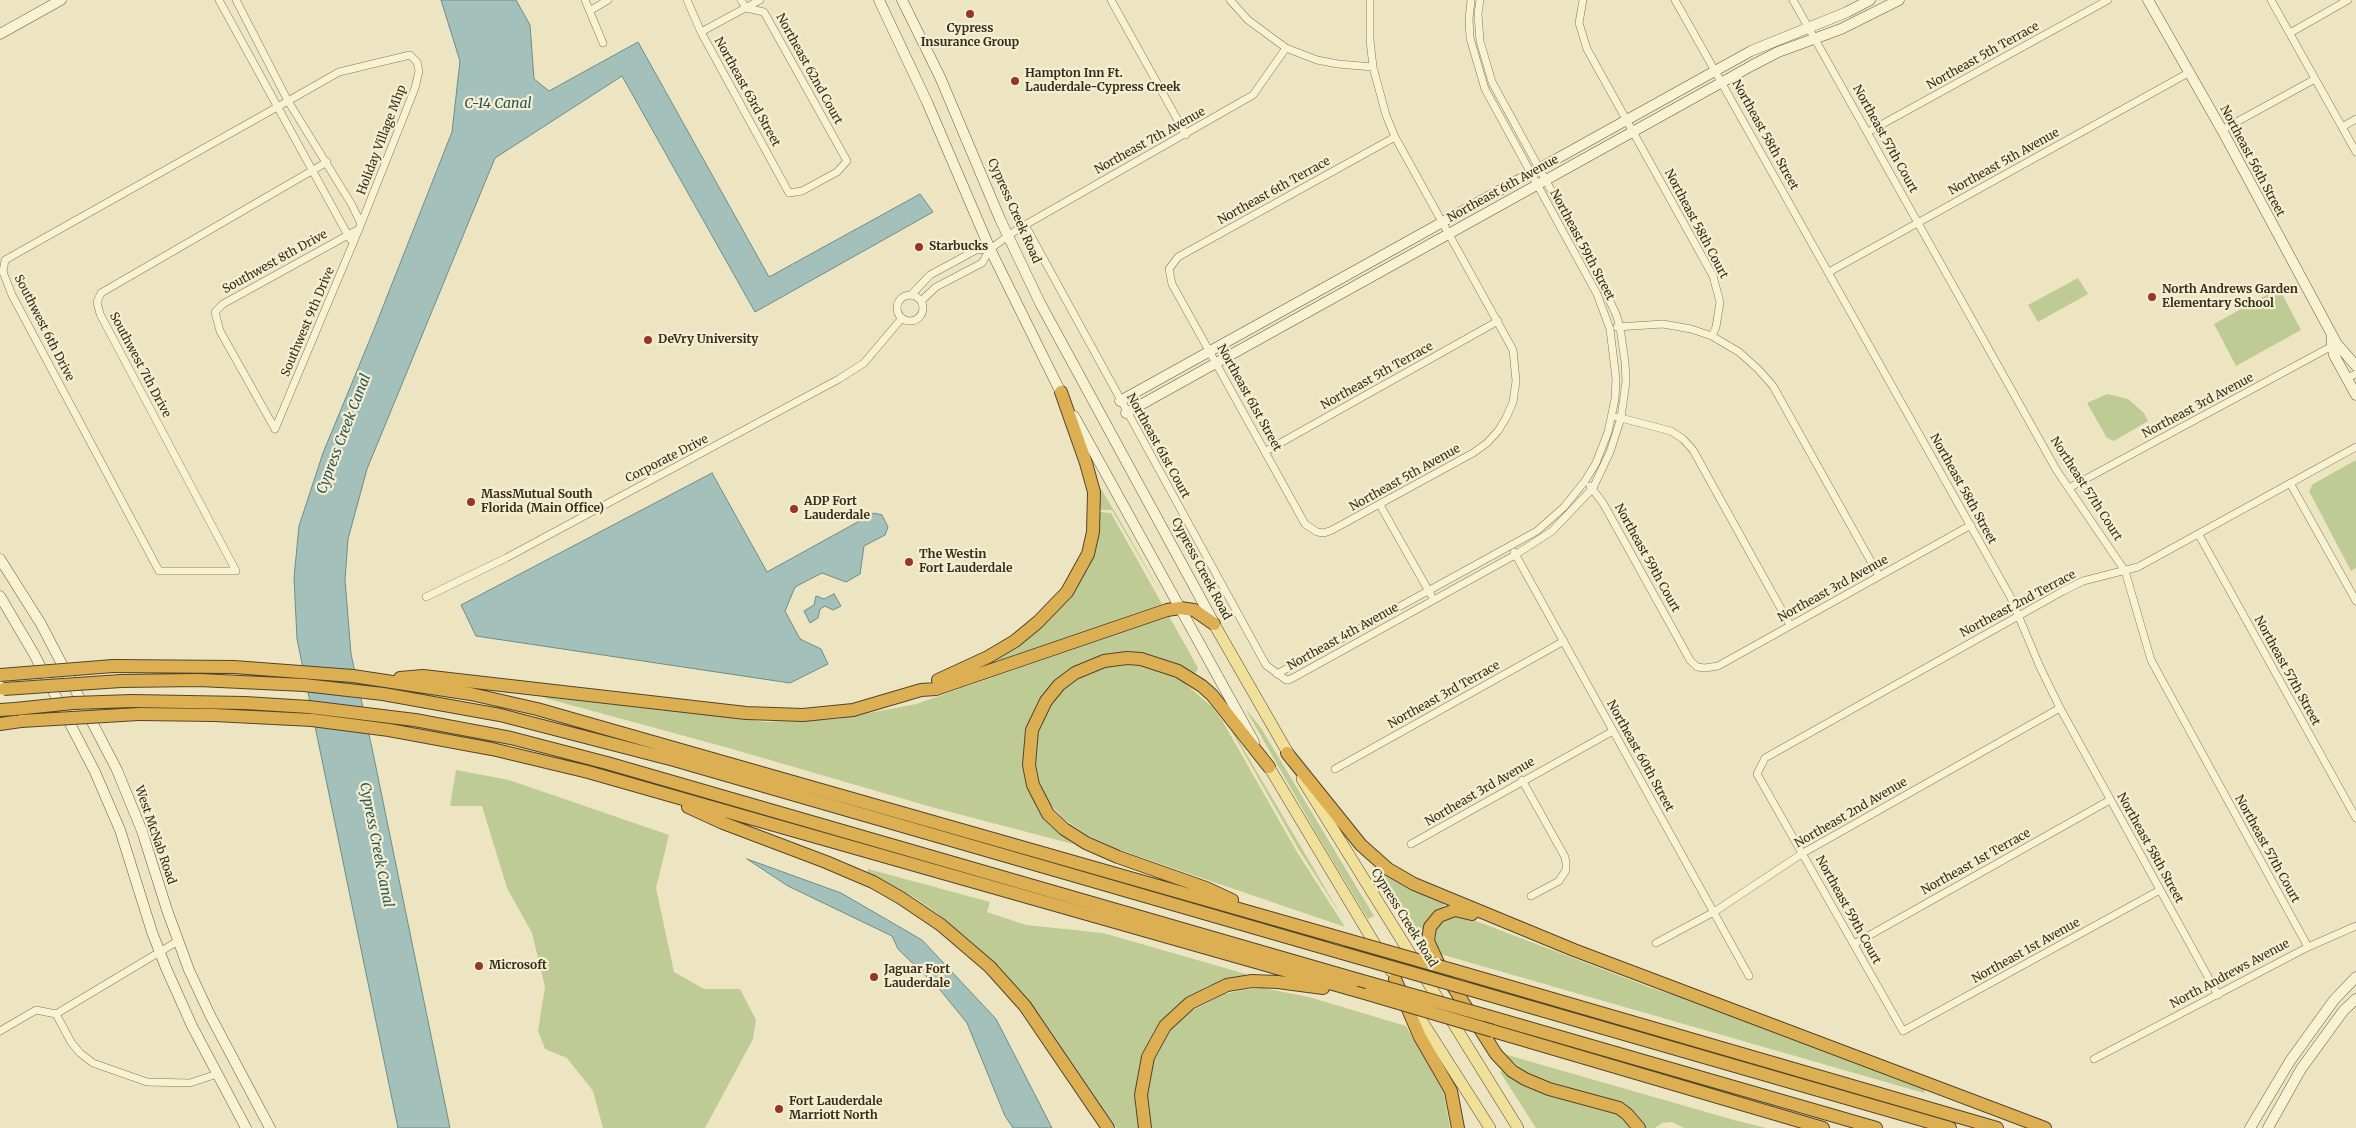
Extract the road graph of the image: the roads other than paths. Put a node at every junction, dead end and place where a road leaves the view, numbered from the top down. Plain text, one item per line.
1 (61, 0) edge
2 (219, 0) edge
3 (236, 0) edge
4 (585, 0) edge
5 (608, 0) edge
6 (686, 0) edge
7 (741, 0) edge
8 (760, 0) edge
9 (878, 0) edge
10 (902, 0) edge
11 (1110, 0) edge
12 (1230, 0) edge
13 (1370, 0) edge
14 (1471, 0) edge
15 (1480, 0) edge
16 (1583, 0) edge
17 (1675, 0) edge
18 (1793, 0) edge
19 (1870, 0) edge
20 (1899, 0) edge
21 (2108, 0) edge
22 (2148, 0) edge
23 (2271, 0) edge
24 (2348, 0) edge
25 (746, 8) junction
26 (591, 10) junction
27 (1809, 28) junction
28 (701, 32) junction
29 (2290, 33) junction
30 (0, 34) edge
31 (1815, 40) junction
32 (603, 43) dead end
33 (1286, 48) junction
34 (1373, 67) junction
35 (1716, 70) junction
36 (2190, 72) junction
37 (2315, 79) junction
38 (1722, 81) junction
39 (288, 101) junction
40 (278, 107) junction
41 (2356, 119) edge
42 (1626, 120) junction
43 (2342, 126) junction
44 (2222, 130) junction
45 (1632, 132) junction
46 (1868, 132) junction
47 (1186, 134) junction
48 (1395, 137) junction
49 (2356, 152) edge
50 (326, 162) junction
51 (313, 170) junction
52 (1534, 170) junction
53 (1540, 182) junction
54 (789, 194) joint
55 (1442, 222) junction
56 (1918, 222) junction
57 (1025, 225) junction
58 (360, 227) junction
59 (1449, 233) junction
60 (348, 235) junction
61 (1008, 236) junction
62 (352, 244) junction
63 (990, 249) junction
64 (1169, 269) joint
65 (1829, 272) junction
66 (911, 295) junction
67 (921, 301) junction
68 (902, 318) junction
69 (1498, 321) junction
70 (1620, 327) junction
71 (1610, 329) junction
72 (1712, 336) junction
73 (2334, 342) junction
74 (1211, 352) junction
75 (1216, 362) junction
76 (2355, 363) edge
77 (2342, 368) junction
78 (2352, 376) edge
79 (1061, 392) junction
80 (2356, 395) edge
81 (1120, 401) junction
82 (1126, 413) junction
83 (1612, 416) junction
84 (1621, 418) junction
85 (275, 429) joint
86 (2356, 447) edge
87 (1266, 451) junction
88 (1585, 481) junction
89 (2290, 483) junction
90 (1593, 488) junction
91 (2069, 488) junction
92 (1380, 505) junction
93 (1971, 524) junction
94 (1317, 532) joint
95 (2199, 535) junction
96 (1511, 546) junction
97 (1515, 554) junction
98 (0, 559) edge
99 (236, 571) joint
100 (2125, 571) junction
101 (1879, 576) junction
102 (1429, 592) junction
103 (0, 596) edge
104 (426, 597) dead end
105 (1433, 600) junction
106 (2356, 601) edge
107 (1180, 608) junction
108 (2020, 616) junction
109 (1214, 624) junction
110 (1790, 625) junction
111 (1564, 641) junction
112 (1705, 668) joint
113 (1277, 674) junction
114 (0, 675) edge
115 (379, 679) junction
116 (2, 689) edge
117 (921, 690) junction
118 (2060, 708) junction
119 (0, 710) edge
120 (0, 724) edge
121 (1613, 731) junction
122 (1287, 753) junction
123 (1269, 767) junction
124 (1335, 770) dead end
125 (1757, 774) joint
126 (1522, 780) junction
127 (652, 790) junction
128 (2110, 800) junction
129 (2356, 818) edge
130 (1411, 844) dead end
131 (1803, 853) junction
132 (2160, 890) junction
133 (1531, 896) dead end
134 (1714, 912) junction
135 (1274, 918) junction
136 (2356, 926) edge
137 (1527, 931) junction
138 (178, 941) junction
139 (1656, 943) dead end
140 (1854, 944) junction
141 (2308, 947) junction
142 (159, 952) junction
143 (1749, 976) dead end
144 (2356, 977) edge
145 (1396, 979) junction
146 (1368, 994) junction
147 (2218, 995) junction
148 (2356, 999) edge
149 (56, 1014) junction
150 (0, 1031) edge
151 (1903, 1031) joint
152 (2094, 1058) dead end
153 (217, 1074) junction
154 (246, 1128) edge
155 (270, 1128) edge
156 (1108, 1128) edge
157 (1145, 1128) edge
158 (1458, 1128) edge
159 (1490, 1128) edge
160 (1518, 1128) edge
161 (1639, 1128) edge
162 (1823, 1128) edge
163 (1876, 1128) edge
164 (1950, 1128) edge
165 (1997, 1128) edge
166 (2045, 1128) edge
167 (2250, 1128) edge
168 (2268, 1128) edge

1 - 30 main road
2 - 40 street
3 - 39 street, Holiday Village Mhp
4 - 26 street
5 - 26 street
6 - 28 street, Northeast 63rd Street
7 - 25 street
8 - 25 street
9 - 63 main road
10 - 61 main road, Cypress Creek Road
11 - 47 street
12 - 33 street
13 - 34 street
14 - 52 street, Northeast 59th Street
15 - 52 street, Northeast 59th Street
16 - 42 street, Northeast 58th Court
17 - 35 street, Northeast 58th Street
18 - 27 street, Northeast 57th Court
19 - 27 main road, Northeast 6th Avenue
20 - 31 main road, Northeast 6th Avenue
21 - 46 street, Northeast 5th Terrace
22 - 36 main road, Northeast 56th Street
23 - 29 street
24 - 29 street
25 - 28 street
25 - 54 street, Northeast 62nd Court
26 - 32 street
27 - 31 street, Northeast 57th Court
27 - 35 main road, Northeast 6th Avenue
28 - 54 street, Northeast 63rd Street
29 - 37 street
31 - 38 main road, Northeast 6th Avenue
31 - 46 street, Northeast 57th Court
33 - 34 street
33 - 47 street, Northeast 7th Avenue
34 - 48 street
35 - 38 street, Northeast 58th Street
35 - 42 main road, Northeast 6th Avenue
36 - 44 main road, Northeast 56th Street
36 - 56 street, Northeast 5th Avenue
37 - 43 street
37 - 44 street
38 - 45 main road, Northeast 6th Avenue
38 - 65 street, Northeast 58th Street
39 - 40 street, Southwest 6th Drive
39 - 50 street, Holiday Village Mhp
39 - 58 street, Holiday Village Mhp
40 - 51 street
40 - 99 street, Southwest 6th Drive
41 - 43 street
42 - 45 street, Northeast 58th Court
42 - 52 main road, Northeast 6th Avenue
43 - 49 street
44 - 73 main road, Northeast 56th Street
45 - 53 main road, Northeast 6th Avenue
45 - 72 street, Northeast 58th Court
46 - 56 street, Northeast 57th Court
47 - 57 street, Northeast 7th Avenue
48 - 55 street
48 - 64 street, Northeast 6th Terrace
50 - 51 street, Southwest 7th Drive
50 - 58 street, Holiday Village Mhp
51 - 60 street
51 - 99 street, Southwest 7th Drive
52 - 53 street, Northeast 59th Street
52 - 55 main road, Northeast 6th Avenue
53 - 59 main road, Northeast 6th Avenue
53 - 70 street, Northeast 59th Street
53 - 71 street, Northeast 59th Street
55 - 59 street
55 - 74 main road, Northeast 6th Avenue
56 - 65 street, Northeast 5th Avenue
56 - 91 street, Northeast 57th Court
57 - 61 street, Northeast 7th Avenue
57 - 81 street, Northeast 61st Court
58 - 60 street, Southwest 8th Drive
58 - 62 street, Southwest 9th Drive
59 - 69 street
59 - 75 main road, Northeast 6th Avenue
60 - 62 street
60 - 85 street, Southwest 8th Drive
61 - 63 street
61 - 109 main road, Cypress Creek Road
62 - 85 street, Southwest 9th Drive
63 - 66 street
63 - 67 street
63 - 79 main road
64 - 74 street, Northeast 61st Street
65 - 93 street, Northeast 58th Street
66 - 67 street
66 - 68 street
67 - 68 street
68 - 104 street, Corporate Drive
69 - 87 street, Northeast 5th Terrace
69 - 92 street, Northeast 5th Avenue
70 - 71 street
70 - 72 street
70 - 84 street, Northeast 59th Street
71 - 83 street, Northeast 59th Street
72 - 101 street
73 - 76 main road, Northeast 56th Street
73 - 77 main road, Northeast 56th Street
73 - 91 street, Northeast 3rd Avenue
74 - 75 street, Northeast 61st Street
74 - 81 main road, Northeast 6th Avenue
75 - 82 main road, Northeast 6th Avenue
75 - 87 street, Northeast 61st Street
76 - 77 street
77 - 78 main road, Northeast 56th Street
78 - 80 main road, Northeast 56th Street
79 - 107 main road
79 - 117 highway
81 - 82 street, Northeast 61st Court
82 - 113 street, Northeast 61st Court
83 - 84 street
83 - 88 street, Northeast 4th Avenue
84 - 90 street, Northeast 4th Avenue
84 - 110 street
86 - 89 street, Northeast 2nd Terrace
87 - 94 street, Northeast 61st Street
88 - 90 street, Northeast 59th Court
88 - 96 street, Northeast 4th Avenue
89 - 95 street, Northeast 2nd Terrace
89 - 106 street
90 - 97 street, Northeast 4th Avenue
90 - 112 street, Northeast 59th Court
91 - 100 street, Northeast 57th Court
92 - 94 street, Northeast 5th Avenue
92 - 102 street
93 - 101 street, Northeast 3rd Avenue
93 - 108 street, Northeast 58th Street
95 - 100 street, Northeast 2nd Terrace
95 - 129 street, Northeast 57th Street
96 - 97 street, Northeast 60th Street
96 - 102 street, Northeast 4th Avenue
97 - 105 street, Northeast 4th Avenue
97 - 111 street, Northeast 60th Street
98 - 138 main road, West McNab Road
100 - 108 street, Northeast 2nd Terrace
100 - 141 street, Northeast 57th Court
101 - 110 street, Northeast 3rd Avenue
102 - 105 street
102 - 113 street, Northeast 4th Avenue
103 - 142 main road
105 - 113 street, Northeast 4th Avenue
107 - 109 highway
107 - 117 highway
107 - 123 main road
108 - 118 street, Northeast 58th Street
108 - 125 street, Northeast 2nd Terrace
109 - 122 main road, Cypress Creek Road
110 - 112 street, Northeast 3rd Avenue
111 - 121 street, Northeast 60th Street
111 - 124 street, Northeast 3rd Terrace
114 - 115 highway, bridge
115 - 117 highway
115 - 135 highway
116 - 164 highway, bridge
118 - 128 street, Northeast 58th Street
118 - 131 street, Northeast 2nd Avenue
119 - 163 highway, bridge
120 - 127 highway, bridge
121 - 126 street, Northeast 3rd Avenue
121 - 134 street, Northeast 60th Street
122 - 137 highway
122 - 160 main road, Cypress Creek Road
123 - 135 highway
123 - 145 main road
125 - 131 street, Northeast 59th Court
126 - 130 street, Northeast 3rd Avenue
126 - 133 street
127 - 146 highway
127 - 156 highway
128 - 132 street, Northeast 58th Street
128 - 140 street, Northeast 1st Terrace
131 - 134 street, Northeast 2nd Avenue
131 - 140 street, Northeast 59th Court
132 - 147 street, Northeast 58th Street
132 - 151 street, Northeast 1st Avenue
134 - 139 street, Northeast 2nd Avenue
134 - 143 street, Northeast 60th Street
135 - 165 highway, bridge
136 - 141 street, North Andrews Avenue
137 - 161 highway
137 - 166 highway
138 - 142 street
138 - 155 main road, West McNab Road
140 - 151 street, Northeast 59th Court
141 - 147 street, North Andrews Avenue
142 - 149 street
142 - 153 main road
144 - 167 main road
145 - 158 highway
145 - 159 main road
146 - 157 highway
146 - 162 highway, bridge
147 - 152 street, North Andrews Avenue
148 - 168 main road
149 - 150 street
149 - 153 street
153 - 154 main road

